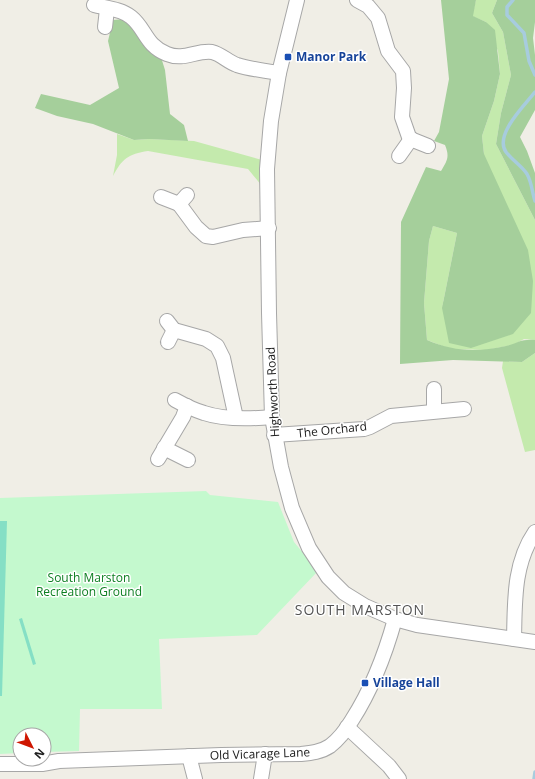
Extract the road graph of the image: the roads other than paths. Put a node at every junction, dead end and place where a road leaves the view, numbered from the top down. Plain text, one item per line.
1 (297, 0) edge
2 (357, 0) edge
3 (94, 5) dead end
4 (107, 8) junction
5 (105, 28) dead end
6 (279, 73) junction
7 (411, 139) junction
8 (428, 146) dead end
9 (399, 156) dead end
10 (160, 197) dead end
11 (269, 228) junction
12 (169, 331) dead end
13 (434, 389) dead end
14 (464, 409) dead end
15 (434, 411) junction
16 (272, 417) junction
17 (236, 418) junction
18 (274, 435) junction
19 (188, 460) dead end
20 (535, 532) edge
21 (395, 619) junction
22 (514, 640) junction
23 (535, 642) edge
24 (347, 727) junction
25 (265, 754) junction
26 (189, 756) junction
27 (0, 764) edge
28 (195, 779) edge
29 (262, 779) edge
30 (399, 779) edge

1 - 6 street, Highworth Road
2 - 7 street
3 - 4 street
4 - 5 street
4 - 6 street
6 - 11 street, Highworth Road
7 - 8 street
7 - 9 street
10 - 11 street
11 - 16 street, Highworth Road
12 - 17 street
13 - 15 street
14 - 15 street, The Orchard
15 - 18 street, The Orchard
16 - 17 street
16 - 18 street, Highworth Road
17 - 19 street
18 - 21 street, Highworth Road
20 - 22 street
21 - 22 street, Highworth Road
21 - 24 street, Old Vicarage Lane
22 - 23 street, Highworth Road
24 - 25 street, Old Vicarage Lane
24 - 30 street
25 - 26 street, Old Vicarage Lane
25 - 29 street
26 - 27 street, Old Vicarage Lane
26 - 28 street

